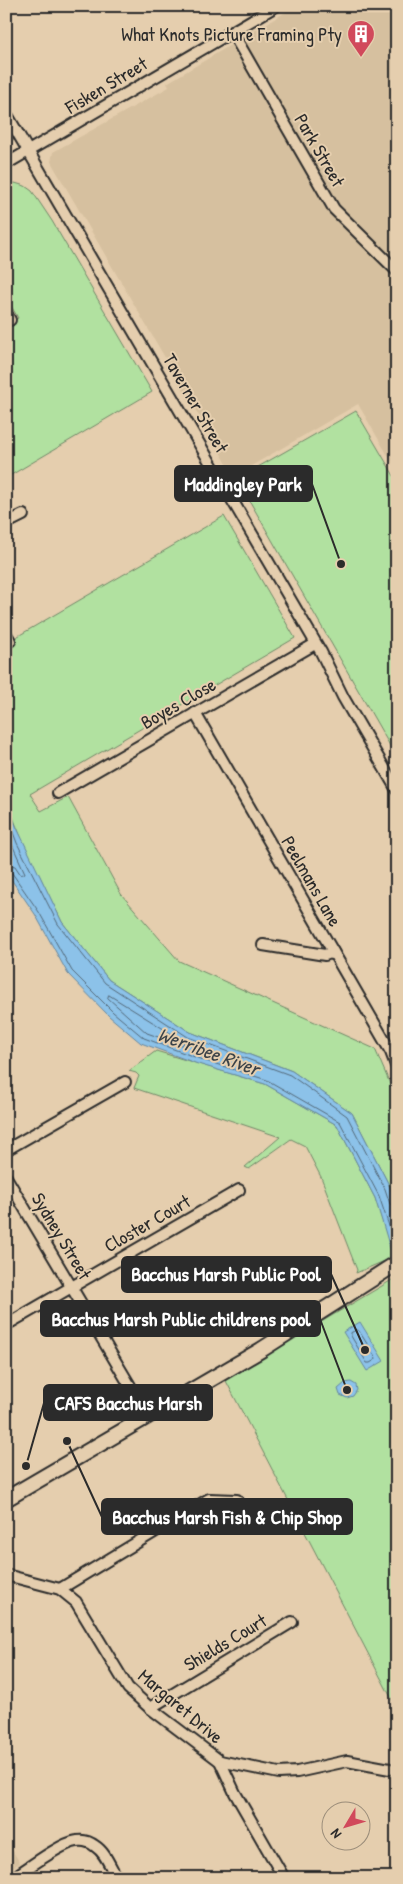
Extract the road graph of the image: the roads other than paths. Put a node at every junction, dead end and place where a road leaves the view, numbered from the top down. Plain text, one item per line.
1 (276, 6) edge
2 (232, 32) junction
3 (6, 113) edge
4 (28, 151) junction
5 (6, 164) edge
6 (397, 271) edge
7 (23, 515) dead end
8 (7, 521) edge
9 (315, 644) junction
10 (195, 713) junction
11 (397, 790) edge
12 (58, 793) dead end
13 (263, 945) dead end
14 (333, 952) junction
15 (397, 1068) edge
16 (125, 1082) dead end
17 (6, 1150) edge
18 (6, 1177) edge
19 (239, 1190) dead end
20 (397, 1264) edge
21 (72, 1287) junction
22 (6, 1325) edge
23 (148, 1416) junction
24 (6, 1500) edge
25 (237, 1500) dead end
26 (6, 1575) edge
27 (60, 1589) junction
28 (292, 1622) dead end
29 (150, 1708) junction
30 (220, 1761) junction
31 (390, 1769) dead end
32 (13, 1878) edge
33 (117, 1878) edge
34 (284, 1878) edge

1 - 2 street, Fisken Street
2 - 4 street, Fisken Street
2 - 6 street, Park Street
3 - 4 street, Taverner Street
4 - 5 street, Fisken Street
4 - 9 street, Taverner Street
7 - 8 street
9 - 10 street, Boyes Close
9 - 11 street, Taverner Street
10 - 12 street, Boyes Close
10 - 14 street, Peelmans Lane
13 - 14 street
14 - 15 street, Peelmans Lane
16 - 17 street
18 - 21 street, Sydney Street
19 - 21 street, Closter Court
20 - 23 main road
21 - 22 street, Closter Court
21 - 23 street, Sydney Street
23 - 24 main road
25 - 27 street
26 - 27 street, Margaret Drive
27 - 29 street, Margaret Drive
28 - 29 street, Shields Court
29 - 30 street, Margaret Drive
30 - 31 street
30 - 34 street, Margaret Drive
32 - 33 street

